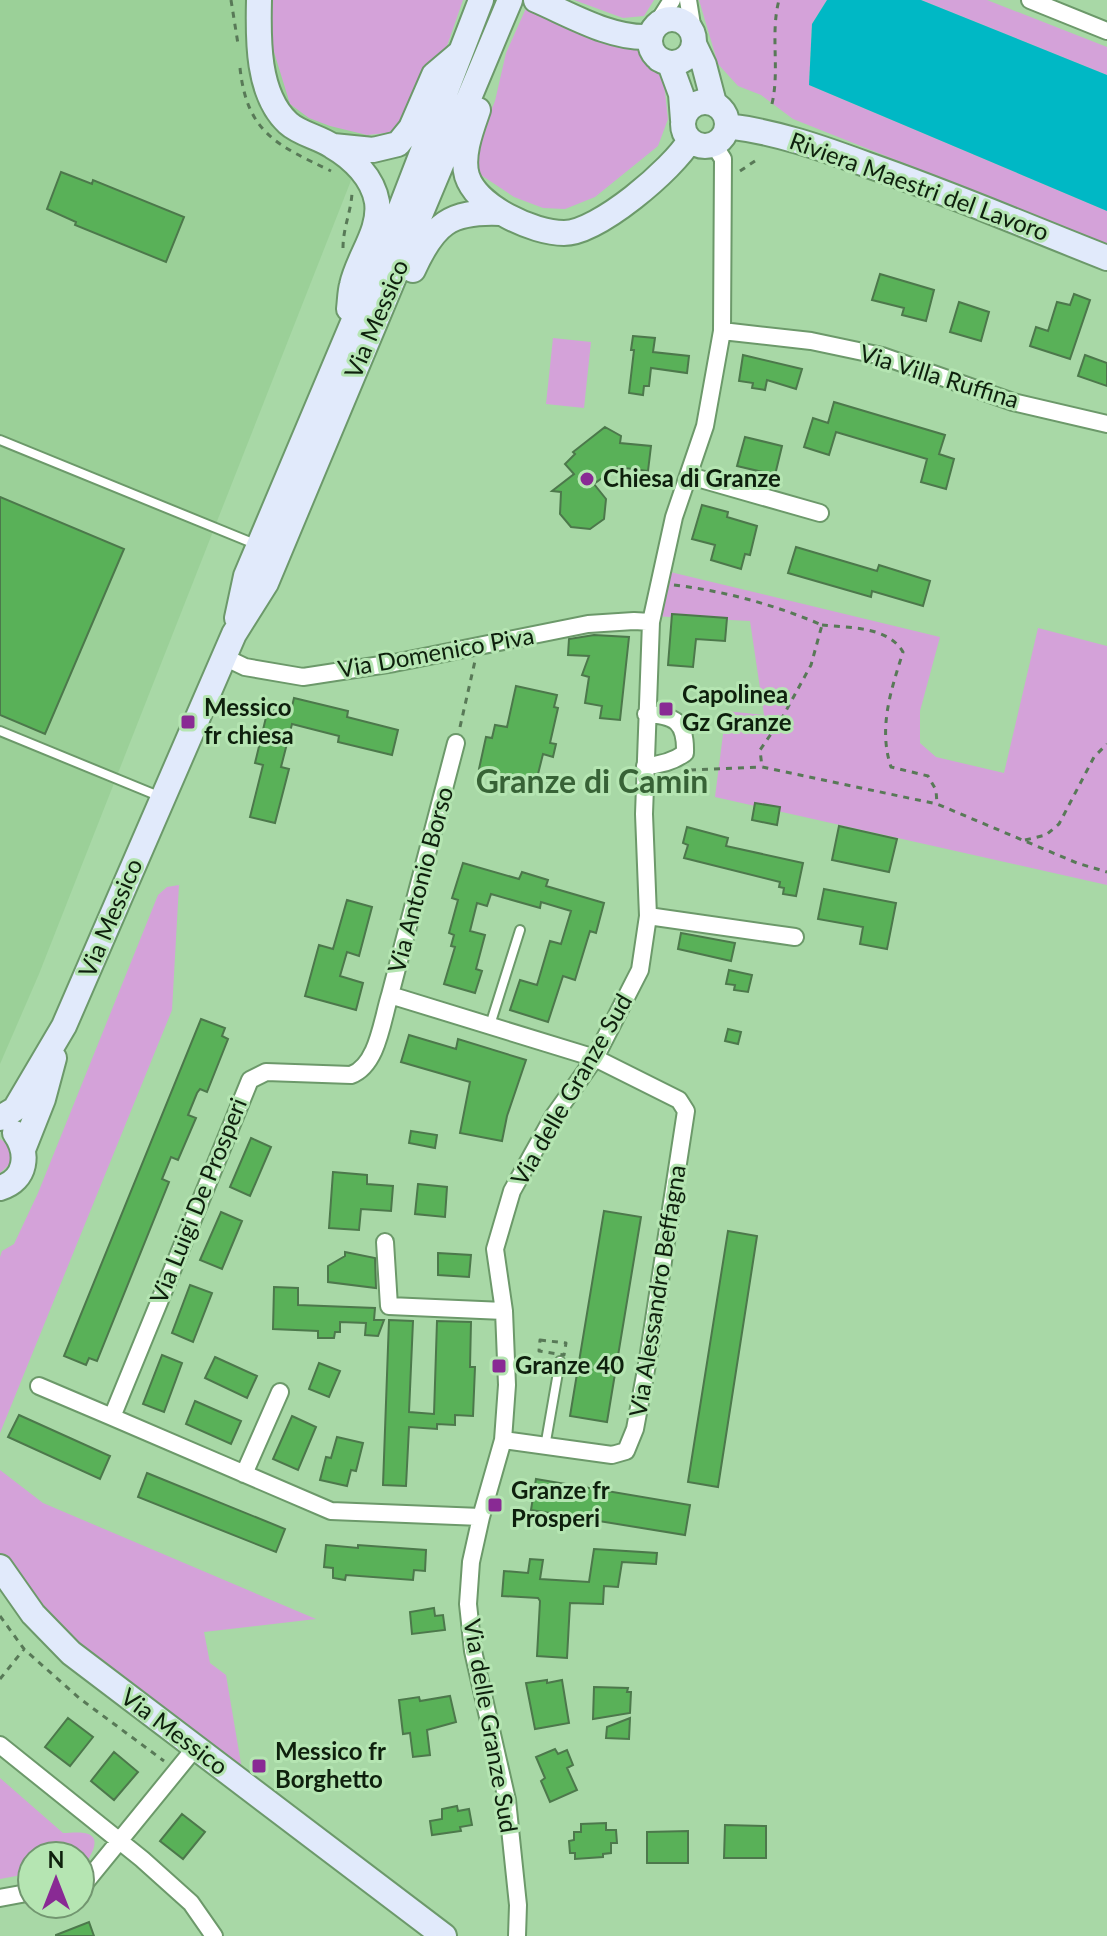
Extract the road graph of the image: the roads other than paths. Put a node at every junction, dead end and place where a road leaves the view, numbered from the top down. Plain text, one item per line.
1 (259, 0) edge
2 (536, 0) edge
3 (672, 0) edge
4 (688, 0) edge
5 (1030, 0) edge
6 (480, 4) edge
7 (503, 16) edge
8 (1107, 31) edge
9 (694, 37) junction
10 (655, 40) junction
11 (462, 51) junction
12 (714, 103) junction
13 (686, 130) junction
14 (721, 136) junction
15 (333, 146) junction
16 (500, 213) junction
17 (1107, 258) edge
18 (382, 309) junction
19 (722, 331) junction
20 (345, 346) junction
21 (1107, 424) edge
22 (0, 440) edge
23 (690, 476) junction
24 (820, 513) dead end
25 (259, 546) junction
26 (651, 622) junction
27 (234, 634) junction
28 (224, 657) junction
29 (646, 714) junction
30 (0, 731) edge
31 (456, 743) road end
32 (645, 766) junction
33 (162, 797) junction
34 (648, 916) junction
35 (520, 930) dead end
36 (795, 937) dead end
37 (390, 995) junction
38 (490, 1025) junction
39 (64, 1026) junction
40 (595, 1058) junction
41 (0, 1118) edge
42 (0, 1125) edge
43 (24, 1147) junction
44 (2, 1194) edge
45 (385, 1242) dead end
46 (504, 1311) junction
47 (560, 1361) dead end
48 (39, 1386) dead end
49 (280, 1392) dead end
50 (112, 1417) junction
51 (503, 1440) junction
52 (545, 1447) junction
53 (244, 1474) junction
54 (481, 1517) junction
55 (0, 1567) edge
56 (0, 1745) edge
57 (195, 1748) junction
58 (120, 1840) junction
59 (96, 1869) edge
60 (518, 1905) junction
61 (214, 1936) edge
62 (444, 1936) edge
63 (517, 1936) edge
64 (527, 1936) edge

1 - 15 street
2 - 10 street
3 - 10 street
4 - 9 street, Via delle Granze Sud
5 - 8 street
6 - 11 street, Via Messico
7 - 16 street
7 - 18 street, Via Messico
9 - 10 street
9 - 10 street
9 - 12 street, Via delle Granze Sud
10 - 13 street
11 - 15 street
11 - 20 street, Via Messico
12 - 13 street
12 - 14 street, Via delle Granze Sud
13 - 14 street
13 - 16 street
14 - 17 street, Riviera Maestri del Lavoro
14 - 19 street, Via delle Granze Sud
15 - 20 street
16 - 18 street
18 - 27 street, Via Messico
19 - 21 street, Via Villa Ruffina
19 - 23 street, Via delle Granze Sud
20 - 25 street, Via Messico
22 - 25 lane
23 - 24 street
23 - 26 street, Via delle Granze Sud
25 - 27 street, Via Messico
26 - 28 street, Via Domenico Piva
26 - 29 street, Via delle Granze Sud
27 - 28 street, Via Messico
28 - 33 street, Via Messico
29 - 32 street, Via delle Granze Sud
29 - 32 street
30 - 33 lane
31 - 37 street, Via Antonio Borso
32 - 34 street, Via delle Granze Sud
33 - 39 street, Via Messico
34 - 36 street
34 - 40 street, Via delle Granze Sud
35 - 38 lane
37 - 38 street, Via Antonio Borso
37 - 50 street, Via Luigi De Prosperi
38 - 40 street, Via Antonio Borso
39 - 41 street, Via Messico
39 - 43 street, Via Messico
40 - 46 street, Via delle Granze Sud
40 - 52 street, Via Alessandro Beffagna
42 - 43 street
43 - 44 street, Via Messico
45 - 46 street
46 - 51 street, Via delle Granze Sud
47 - 52 lane
48 - 50 street
49 - 53 street
50 - 53 street
51 - 52 street, Via Alessandro Beffagna
51 - 54 street, Via delle Granze Sud
53 - 54 street
54 - 60 street, Via delle Granze Sud
55 - 57 street, Via Messico
56 - 58 street
57 - 58 street
57 - 62 street, Via Messico
58 - 59 street
58 - 61 street
60 - 63 street, Via delle Granze Sud
60 - 64 street, Via delle Granze Sud

